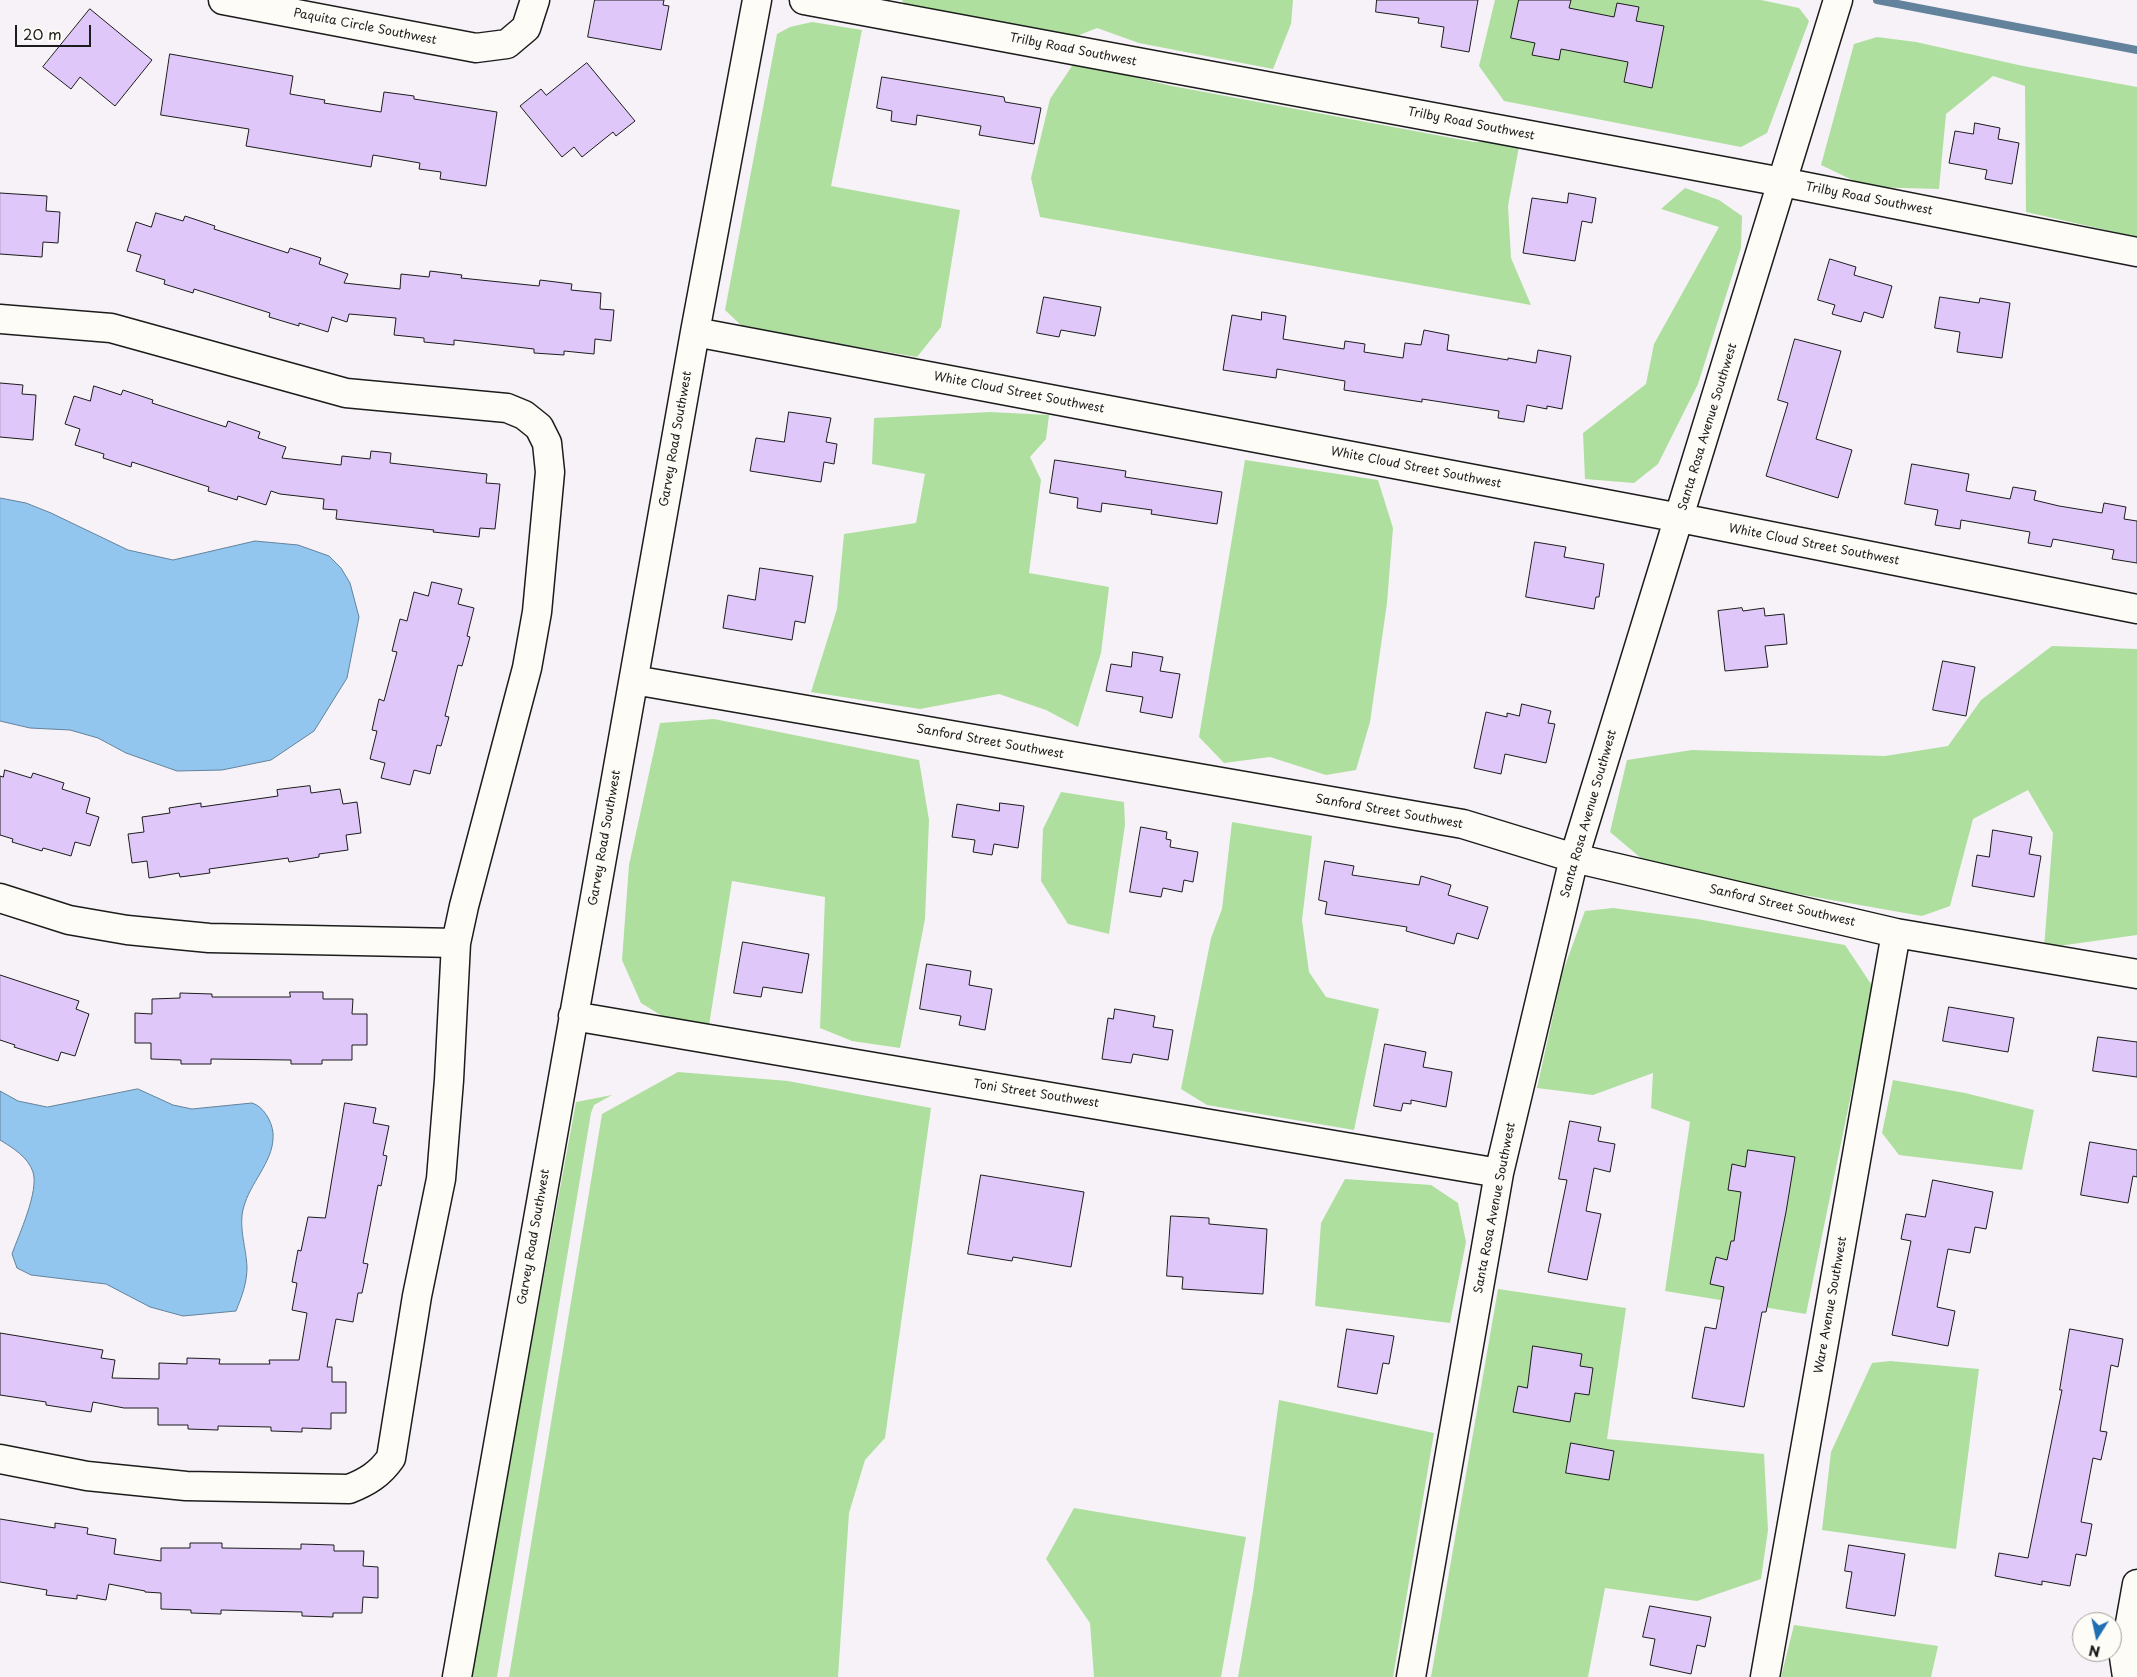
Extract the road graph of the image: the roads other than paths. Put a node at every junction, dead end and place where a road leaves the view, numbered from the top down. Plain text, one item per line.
1 (223, 0) edge
2 (535, 0) edge
3 (757, 0) edge
4 (804, 0) edge
5 (1838, 0) edge
6 (1782, 182) junction
7 (2137, 252) edge
8 (0, 319) edge
9 (695, 332) junction
10 (1680, 518) junction
11 (2137, 609) edge
12 (634, 680) junction
13 (1574, 858) junction
14 (0, 898) edge
15 (1896, 933) junction
16 (456, 943) junction
17 (2137, 974) edge
18 (573, 1016) junction
19 (1499, 1173) junction
20 (0, 1459) edge
21 (2137, 1584) edge
22 (457, 1677) edge
23 (1411, 1677) edge
24 (1765, 1677) edge
25 (2127, 1677) edge

1 - 2 street, Paquita Circle Southwest
3 - 9 street, Garvey Road Southwest
4 - 6 street, Trilby Road Southwest
5 - 6 street, Santa Rosa Avenue Southwest
6 - 7 street, Trilby Road Southwest
6 - 10 street, Santa Rosa Avenue Southwest
8 - 16 street
9 - 10 street, White Cloud Street Southwest
9 - 12 street, Garvey Road Southwest
10 - 11 street, White Cloud Street Southwest
10 - 13 street, Santa Rosa Avenue Southwest
12 - 13 street, Sanford Street Southwest
12 - 18 street, Garvey Road Southwest
13 - 15 street, Sanford Street Southwest
13 - 19 street, Santa Rosa Avenue Southwest
14 - 16 street
15 - 17 street, Sanford Street Southwest
15 - 24 street, Ware Avenue Southwest
16 - 20 street
18 - 19 street, Toni Street Southwest
18 - 22 street, Garvey Road Southwest
19 - 23 street, Santa Rosa Avenue Southwest
21 - 25 street

